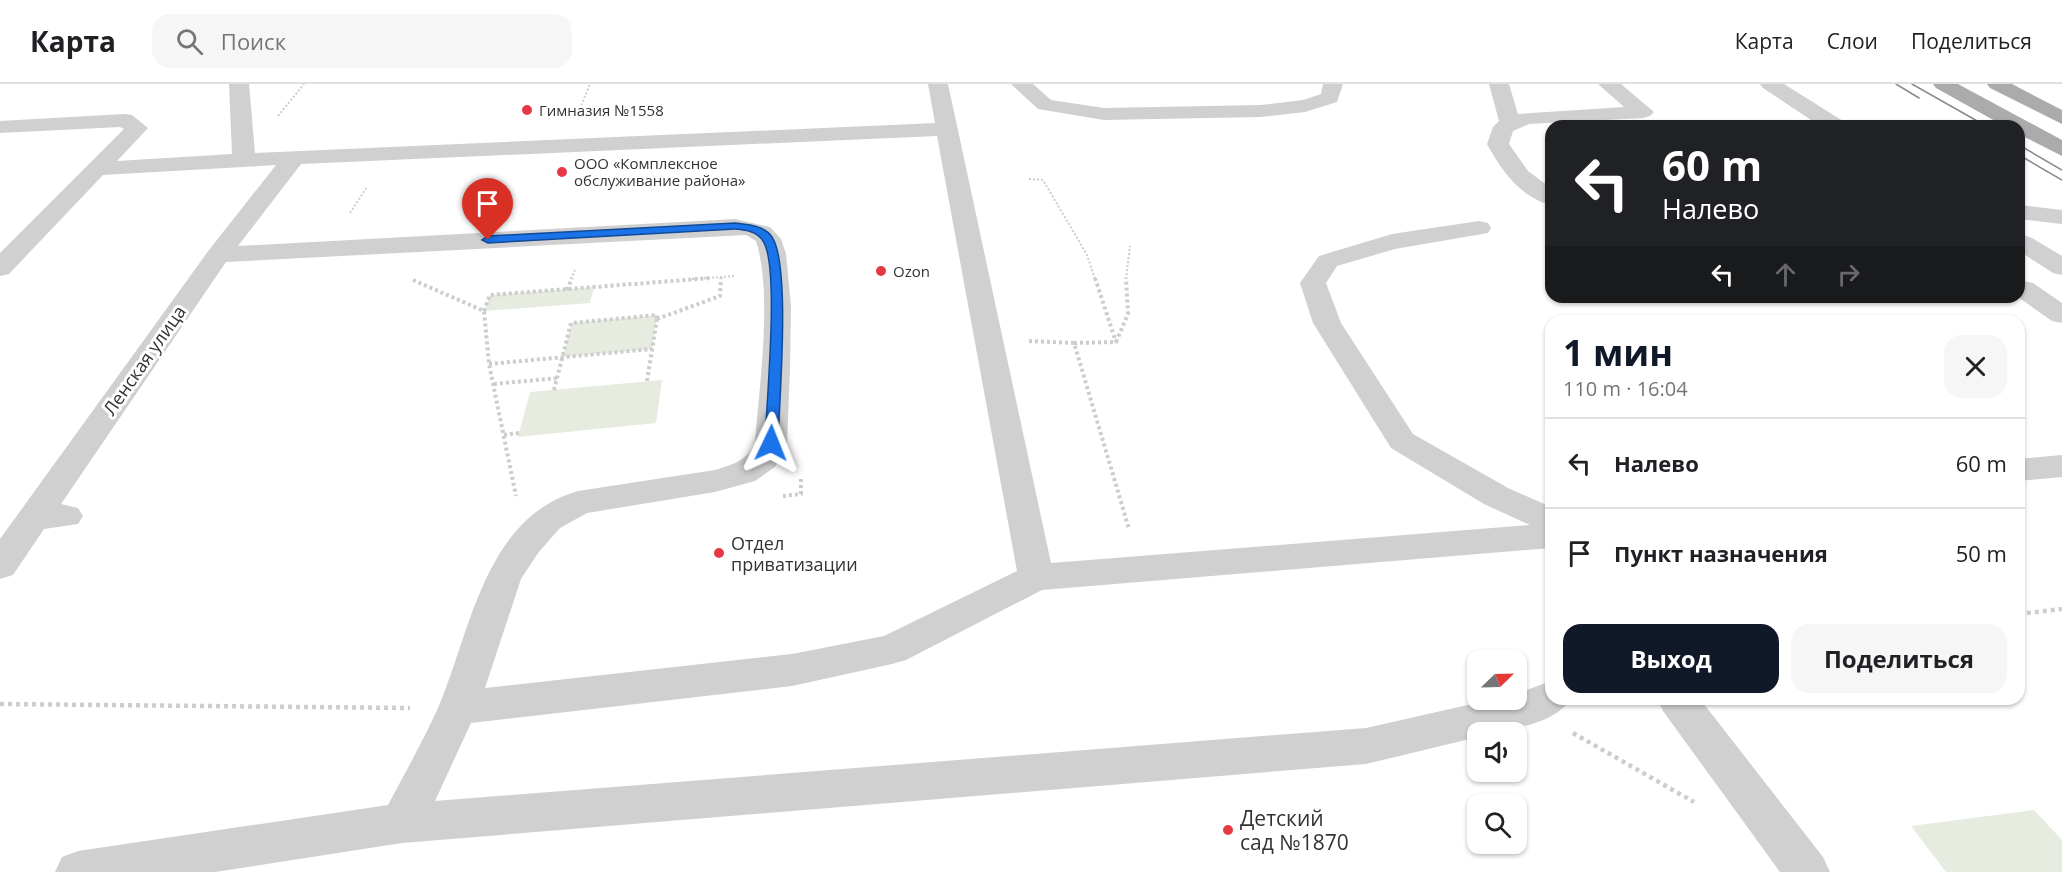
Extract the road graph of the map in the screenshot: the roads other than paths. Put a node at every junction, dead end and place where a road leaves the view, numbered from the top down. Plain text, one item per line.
1 (239, 84) edge
2 (938, 84) edge
3 (1021, 84) edge
4 (1333, 84) edge
5 (1499, 84) edge
6 (1608, 84) edge
7 (1770, 84) edge
8 (1943, 84) edge
9 (1997, 84) edge
10 (2062, 118) edge
11 (1825, 120) edge
12 (2009, 120) edge
13 (557, 123) dead end
14 (1511, 124) junction
15 (0, 127) edge
16 (947, 129) junction
17 (2025, 129) edge
18 (546, 147) junction
19 (2062, 149) edge
20 (293, 159) junction
21 (244, 160) junction
22 (97, 169) junction
23 (1545, 194) edge
24 (2025, 213) edge
25 (2062, 217) edge
26 (1479, 228) dead end
27 (2025, 244) edge
28 (218, 255) junction
29 (2062, 267) edge
30 (0, 268) edge
31 (2025, 290) edge
32 (2062, 315) edge
33 (2062, 466) edge
34 (2025, 469) edge
35 (66, 516) dead end
36 (1545, 518) edge
37 (1545, 536) edge
38 (12, 541) edge
39 (1036, 577) junction
40 (1539, 702) edge
41 (1682, 705) edge
42 (459, 708) junction
43 (402, 823) junction
44 (1808, 869) edge
45 (78, 872) edge

1 - 21 street
2 - 16 street
3 - 4 street
5 - 14 street
6 - 14 street
7 - 11 street
8 - 12 main road
9 - 10 main road
13 - 18 street
14 - 23 street
15 - 22 street
16 - 18 street
16 - 39 street
17 - 19 main road
18 - 20 street
20 - 21 street
20 - 28 street, Ленская улица
21 - 22 street
22 - 30 street
24 - 25 street
26 - 36 street
27 - 29 street
28 - 38 street, Ленская улица
28 - 42 street
31 - 32 street
33 - 34 street
35 - 38 street
37 - 39 street
39 - 42 street
40 - 43 street
41 - 44 street
42 - 43 street
43 - 45 street

